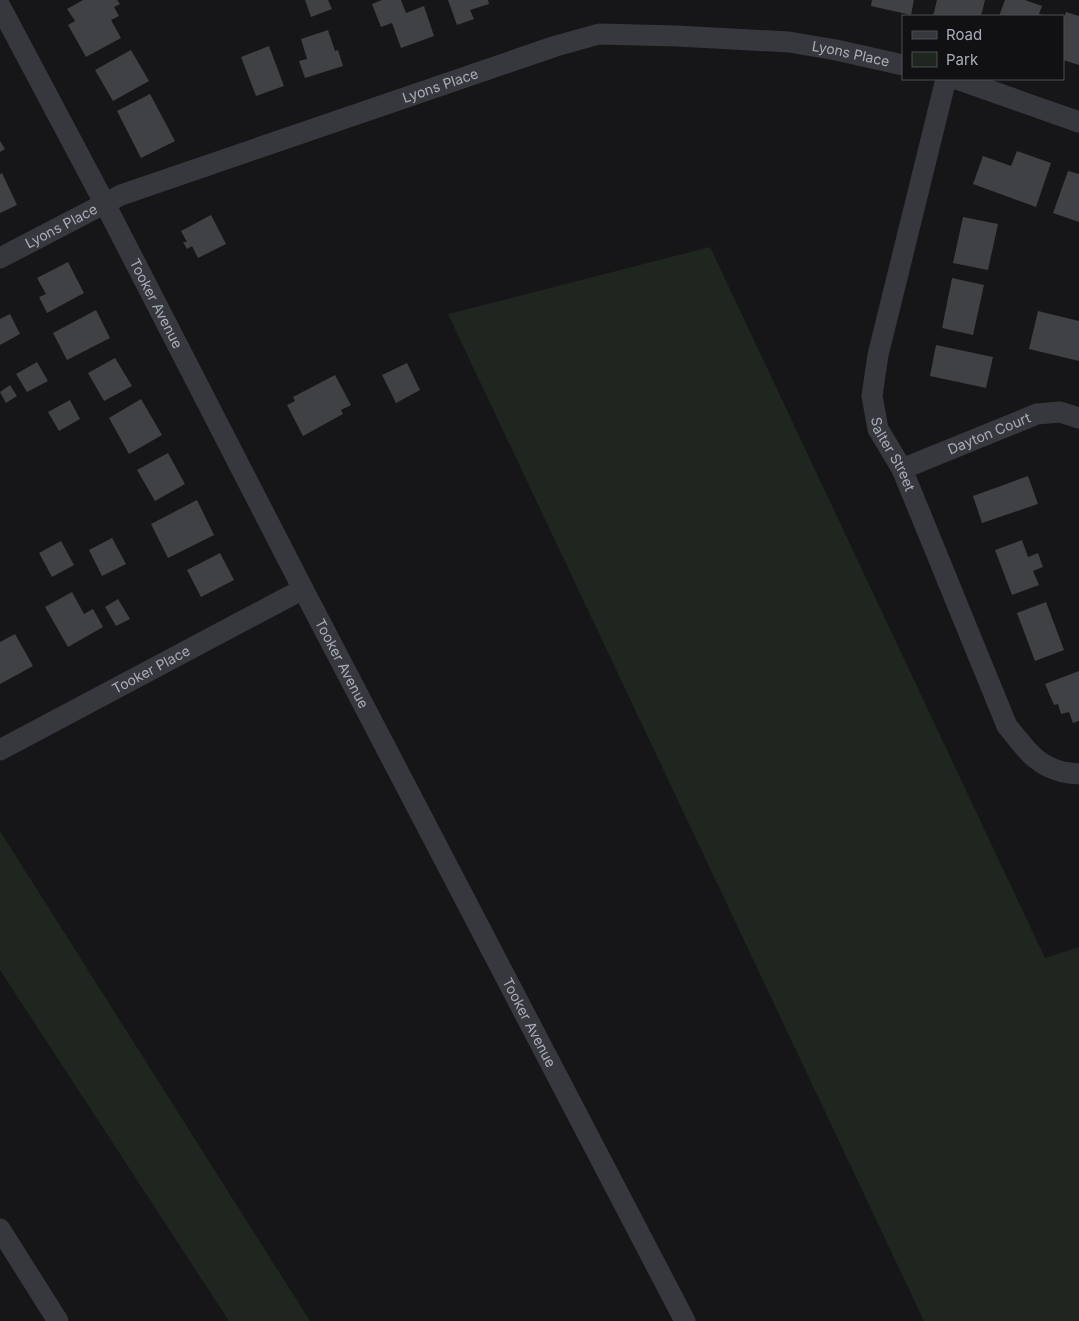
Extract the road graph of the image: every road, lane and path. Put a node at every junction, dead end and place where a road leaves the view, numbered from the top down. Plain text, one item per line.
1 (0, 6) edge
2 (902, 65) edge
3 (946, 80) edge
4 (960, 80) edge
5 (1079, 122) edge
6 (105, 204) junction
7 (0, 258) edge
8 (1079, 418) edge
9 (902, 469) junction
10 (303, 588) junction
11 (0, 750) edge
12 (1079, 774) edge
13 (0, 1229) edge
14 (58, 1321) edge
15 (685, 1321) edge

1 - 6 street, Tooker Avenue
2 - 6 street, Lyons Place
3 - 9 street, Salter Street
4 - 5 street
6 - 7 street, Lyons Place
6 - 10 street, Tooker Avenue
8 - 9 street, Dayton Court
9 - 12 street, Salter Street
10 - 11 street, Tooker Place
10 - 15 street, Tooker Avenue
13 - 14 street

